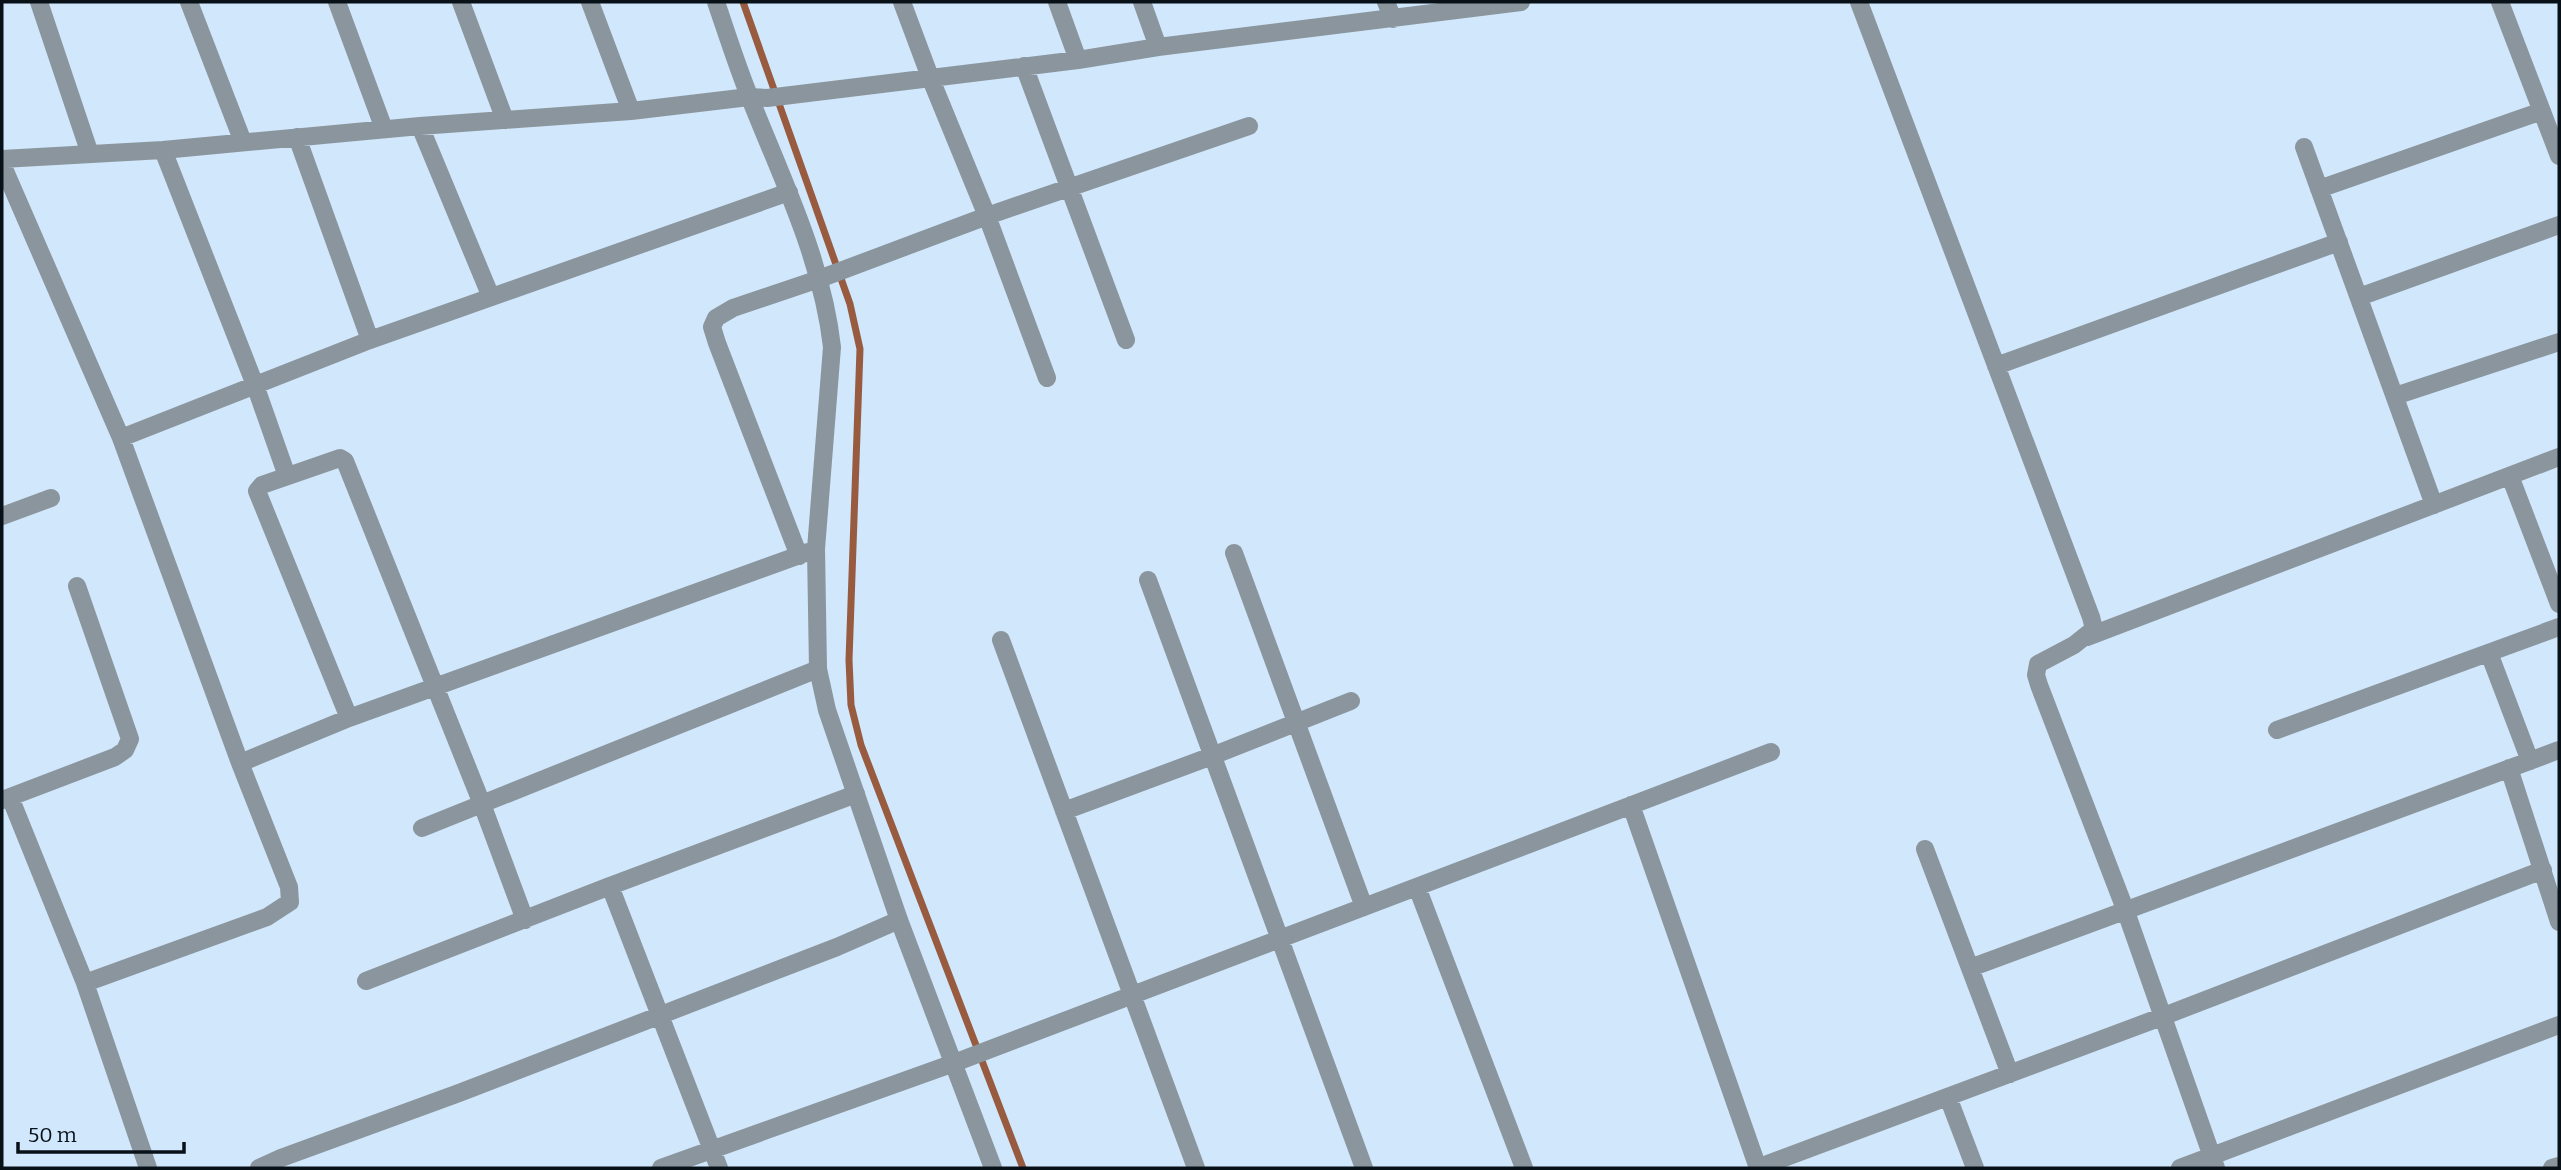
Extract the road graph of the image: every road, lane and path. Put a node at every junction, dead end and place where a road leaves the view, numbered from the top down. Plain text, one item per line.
1 (39, 2) edge
2 (190, 2) edge
3 (337, 2) edge
4 (461, 2) edge
5 (590, 2) edge
6 (716, 2) edge
7 (902, 2) edge
8 (1057, 2) edge
9 (1142, 2) edge
10 (1386, 2) edge
11 (1521, 2) edge
12 (1859, 2) edge
13 (2500, 2) edge
14 (1393, 19) junction
15 (1158, 47) junction
16 (1078, 60) junction
17 (1024, 66) junction
18 (930, 77) junction
19 (758, 97) junction
20 (631, 111) junction
21 (2542, 111) junction
22 (505, 120) junction
23 (420, 126) junction
24 (1249, 126) dead end
25 (384, 129) junction
26 (297, 137) junction
27 (243, 142) junction
28 (2304, 148) dead end
29 (163, 150) junction
30 (90, 154) junction
31 (2559, 156) edge
32 (2, 159) edge
33 (2, 164) edge
34 (1069, 188) junction
35 (2319, 188) junction
36 (789, 192) junction
37 (988, 216) junction
38 (2559, 225) edge
39 (2339, 242) junction
40 (819, 279) junction
41 (491, 297) junction
42 (2359, 297) junction
43 (370, 340) junction
44 (1126, 340) dead end
45 (2559, 342) edge
46 (1996, 366) junction
47 (1047, 378) dead end
48 (255, 384) junction
49 (2395, 396) junction
50 (121, 438) junction
51 (2559, 457) edge
52 (287, 475) junction
53 (2510, 476) junction
54 (51, 498) dead end
55 (2434, 505) junction
56 (2, 516) edge
57 (807, 552) junction
58 (1234, 553) dead end
59 (1148, 580) dead end
60 (77, 586) dead end
61 (2559, 604) edge
62 (2559, 627) edge
63 (2087, 637) junction
64 (1001, 640) dead end
65 (2489, 653) junction
66 (818, 669) junction
67 (435, 689) junction
68 (1351, 701) dead end
69 (349, 718) junction
70 (1296, 723) junction
71 (2277, 730) dead end
72 (2559, 750) edge
73 (1771, 751) dead end
74 (1212, 756) junction
75 (2530, 761) junction
76 (240, 763) junction
77 (2509, 768) junction
78 (856, 794) junction
79 (6, 799) edge
80 (482, 804) junction
81 (1631, 805) junction
82 (1064, 811) junction
83 (422, 828) dead end
84 (1925, 849) dead end
85 (2543, 870) junction
86 (610, 886) junction
87 (1417, 887) junction
88 (1364, 907) junction
89 (2125, 909) junction
90 (525, 920) junction
91 (899, 920) junction
92 (2559, 922) edge
93 (1278, 940) junction
94 (1970, 968) junction
95 (366, 981) dead end
96 (85, 983) junction
97 (1132, 995) junction
98 (661, 1014) junction
99 (2164, 1016) junction
100 (2559, 1025) edge
101 (954, 1063) junction
102 (2010, 1074) junction
103 (1948, 1097) junction
104 (712, 1149) junction
105 (2214, 1162) edge
106 (2559, 1166) edge
107 (148, 1168) edge
108 (259, 1168) edge
109 (661, 1168) edge
110 (719, 1168) edge
111 (993, 1168) edge
112 (1196, 1168) edge
113 (1364, 1168) edge
114 (1524, 1168) edge
115 (1757, 1168) edge
116 (1975, 1168) edge
117 (2180, 1168) edge
118 (2552, 1168) edge

1 - 30 street
2 - 27 street
3 - 25 street
4 - 22 street
5 - 20 street
6 - 19 street
7 - 18 street
8 - 16 street
9 - 15 street
10 - 14 street
11 - 14 street
12 - 46 street
13 - 21 street
14 - 15 street
15 - 16 street
16 - 17 street
17 - 18 street
17 - 34 street
18 - 19 street
18 - 37 street
19 - 20 street
19 - 36 street
20 - 22 street
21 - 31 street
21 - 35 street
22 - 23 street
23 - 25 street
23 - 41 street
24 - 34 street
25 - 26 street
26 - 27 street
26 - 43 street
27 - 29 street
28 - 35 street
29 - 30 street
29 - 48 street
30 - 32 street
33 - 50 street
34 - 37 street
34 - 44 street
35 - 39 street
36 - 40 street
36 - 41 street
37 - 40 street
37 - 47 street
38 - 42 street
39 - 42 street
39 - 46 street
40 - 57 street
40 - 57 street
41 - 43 street
42 - 49 street
43 - 48 street
45 - 49 street
46 - 63 street
48 - 50 street
48 - 52 street
49 - 55 street
50 - 76 street
51 - 53 street
52 - 67 street
52 - 69 street
53 - 55 street
53 - 61 street
54 - 56 street
55 - 63 street
57 - 66 street
57 - 67 street
58 - 70 street
59 - 74 street
60 - 79 street
62 - 65 street
63 - 89 street
64 - 82 street
65 - 71 street
65 - 75 street
66 - 78 street
66 - 80 street
67 - 69 street
67 - 80 street
68 - 70 street
69 - 76 street
70 - 74 street
70 - 88 street
72 - 75 street
73 - 81 street
74 - 82 street
74 - 93 street
75 - 77 street
76 - 96 street
77 - 85 street
77 - 89 street
78 - 86 street
78 - 91 street
79 - 96 street
80 - 83 street
80 - 90 street
81 - 87 street
81 - 115 street
82 - 97 street
84 - 94 street
85 - 92 street
85 - 99 street
86 - 90 street
86 - 98 street
87 - 88 street
87 - 114 street
88 - 93 street
89 - 94 street
89 - 99 street
90 - 95 street
91 - 98 street
91 - 101 street
93 - 97 street
93 - 113 street
94 - 102 street
96 - 107 street
97 - 101 street
97 - 112 street
98 - 104 street
98 - 108 street
99 - 102 street
99 - 105 street
100 - 105 street
101 - 104 street
101 - 111 street
102 - 103 street
103 - 115 street
103 - 116 street
104 - 109 street
104 - 110 street
105 - 117 street
106 - 118 street

